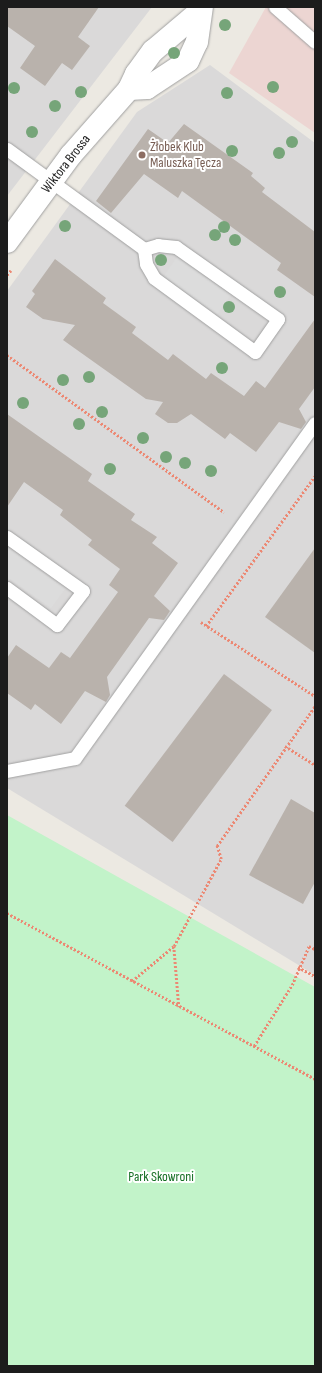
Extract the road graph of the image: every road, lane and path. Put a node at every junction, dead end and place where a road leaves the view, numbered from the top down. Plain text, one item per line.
1 (275, 7) edge
2 (200, 10) edge
3 (315, 42) edge
4 (129, 89) junction
5 (7, 149) edge
6 (53, 182) junction
7 (7, 242) edge
8 (144, 249) junction
9 (7, 355) edge
10 (315, 424) edge
11 (315, 476) edge
12 (243, 525) junction
13 (7, 537) edge
14 (7, 588) edge
15 (182, 609) junction
16 (206, 626) junction
17 (315, 696) edge
18 (315, 706) edge
19 (285, 746) junction
20 (315, 765) edge
21 (7, 771) edge
22 (7, 913) edge
23 (174, 946) junction
24 (315, 949) edge
25 (298, 967) junction
26 (315, 976) edge
27 (132, 981) junction
28 (179, 1006) junction
29 (254, 1046) junction
30 (315, 1079) edge

1 - 3 lane
2 - 4 street, Wiktora Brossa
2 - 4 street, Wiktora Brossa
4 - 6 street, Wiktora Brossa
5 - 6 lane
6 - 7 street, Wiktora Brossa
6 - 8 lane
8 - 8 lane
9 - 12 path
10 - 12 lane
11 - 16 path
12 - 15 lane
13 - 14 lane
15 - 16 path
15 - 21 lane
16 - 17 path
18 - 19 path
19 - 20 path
19 - 23 path
22 - 27 path
23 - 27 path
23 - 28 path
24 - 25 path
25 - 26 path
25 - 29 path
27 - 28 path
28 - 29 path
29 - 30 path

